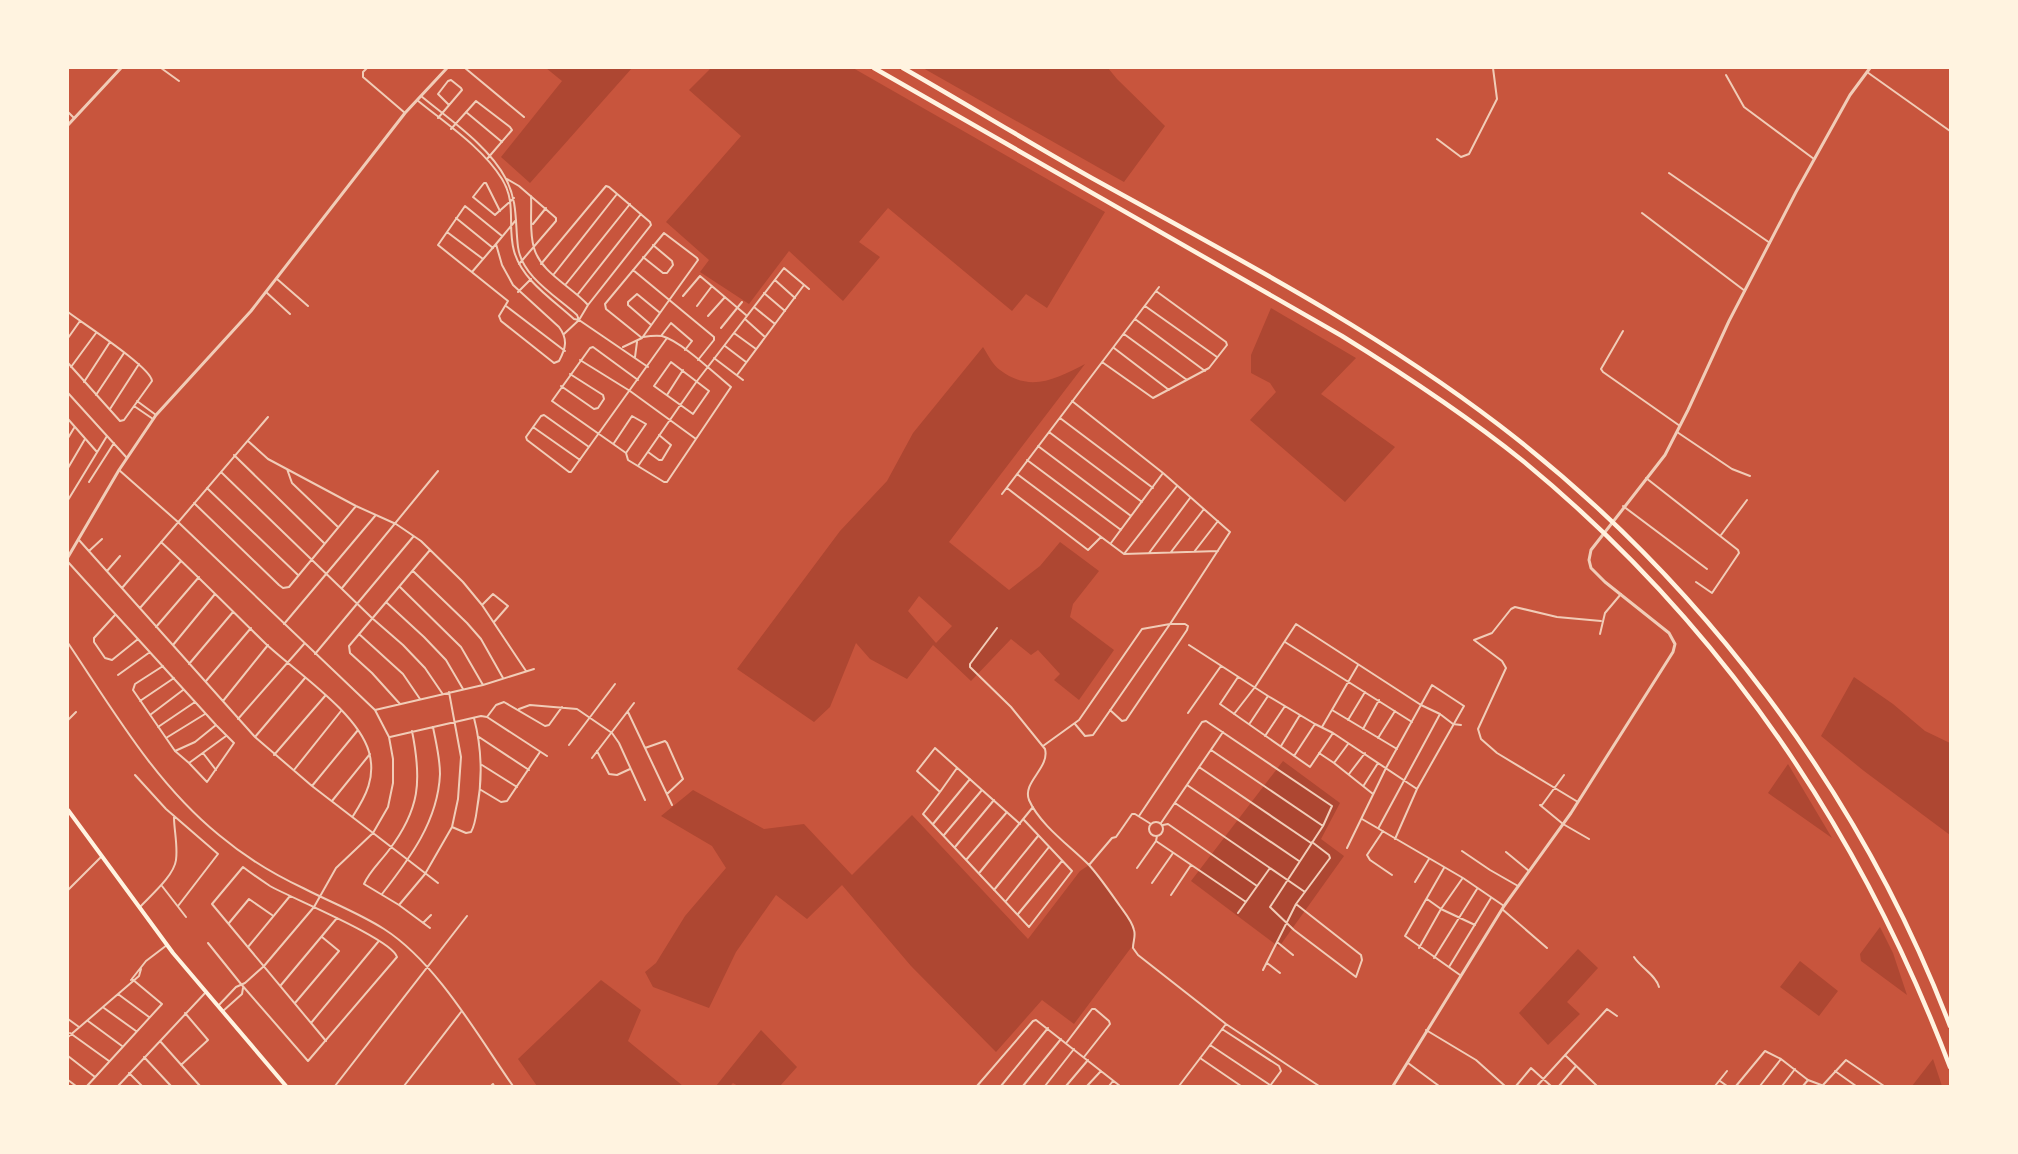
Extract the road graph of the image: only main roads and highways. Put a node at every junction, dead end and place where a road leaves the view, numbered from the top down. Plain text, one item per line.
1 (874, 68) edge
2 (903, 68) edge
3 (68, 810) edge
4 (1950, 1026) edge
5 (1950, 1067) edge
6 (286, 1086) edge

1 - 5 highway
2 - 4 highway
3 - 6 highway

